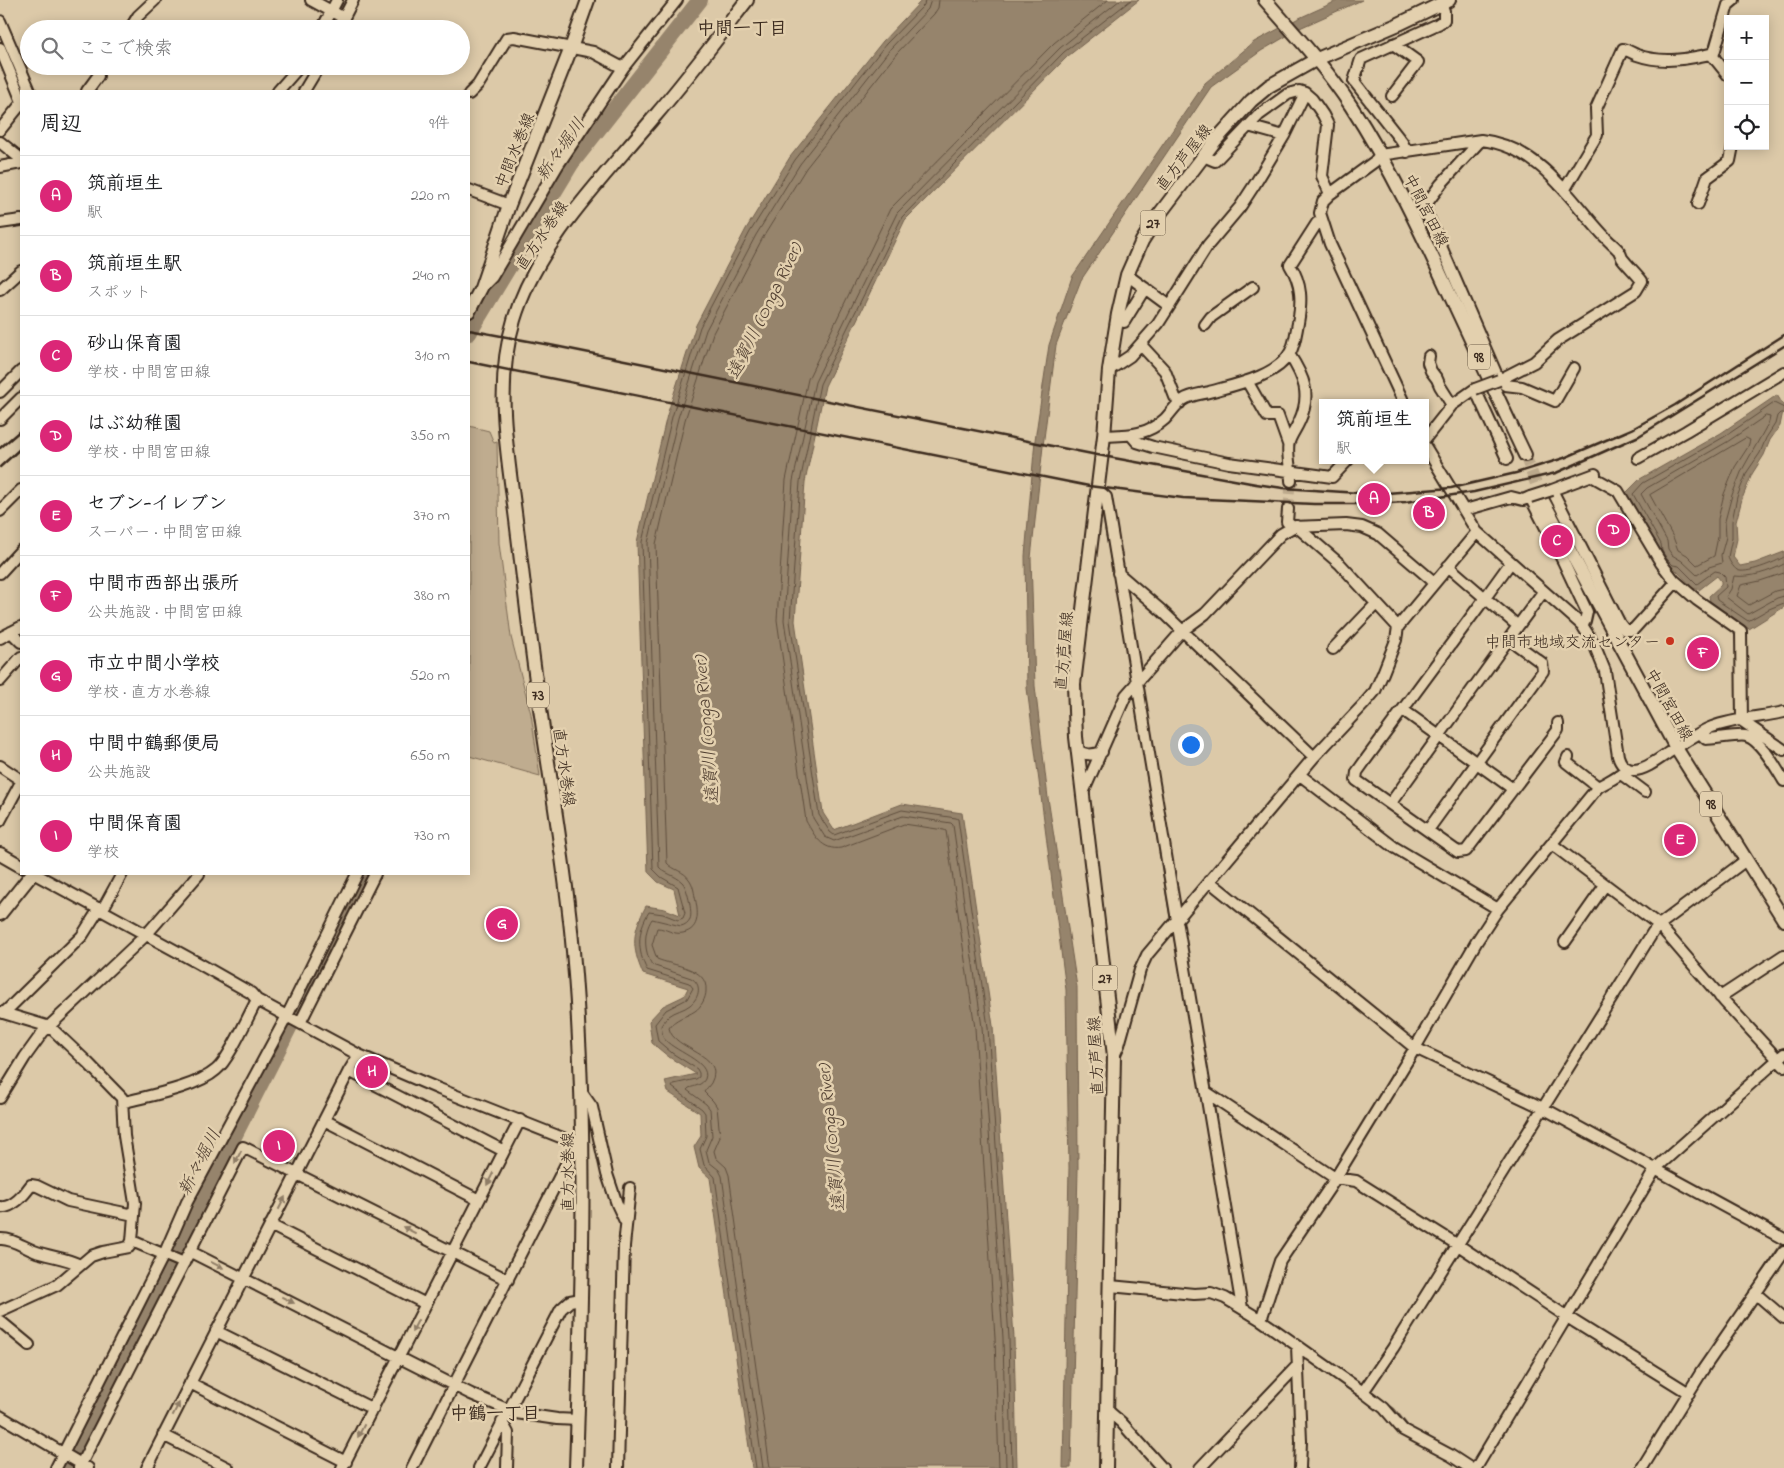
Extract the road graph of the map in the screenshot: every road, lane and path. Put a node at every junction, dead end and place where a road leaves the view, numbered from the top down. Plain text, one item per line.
1 (155, 0) edge
2 (311, 0) edge
3 (337, 0) edge
4 (353, 0) edge
5 (677, 0) edge
6 (747, 0) edge
7 (1265, 0) edge
8 (587, 2) edge
9 (1445, 2) edge
10 (1728, 2) edge
11 (331, 10) junction
12 (344, 18) joint
13 (136, 20) edge
14 (326, 20) edge
15 (0, 21) edge
16 (1393, 44) junction
17 (571, 48) junction
18 (0, 49) edge
19 (1711, 54) junction
20 (1313, 55) junction
21 (20, 68) edge
22 (623, 68) junction
23 (1724, 70) edge
24 (23, 75) edge
25 (292, 75) edge
26 (314, 75) edge
27 (98, 76) dead end
28 (30, 90) edge
29 (88, 90) edge
30 (279, 90) edge
31 (305, 90) edge
32 (470, 93) edge
33 (1305, 93) junction
34 (1392, 96) dead end
35 (20, 97) edge
36 (20, 105) edge
37 (1248, 126) junction
38 (0, 130) edge
39 (1284, 136) junction
40 (1481, 140) junction
41 (0, 142) edge
42 (1732, 150) edge
43 (1407, 152) junction
44 (1380, 155) junction
45 (1203, 156) junction
46 (20, 158) edge
47 (20, 164) edge
48 (0, 167) edge
49 (1565, 189) junction
50 (470, 190) edge
51 (1330, 194) junction
52 (1698, 204) dead end
53 (509, 205) junction
54 (20, 220) edge
55 (1322, 222) junction
56 (0, 224) edge
57 (20, 272) edge
58 (1127, 275) junction
59 (1253, 287) dead end
60 (481, 288) junction
61 (1145, 288) junction
62 (0, 290) edge
63 (1169, 306) junction
64 (470, 309) edge
65 (1124, 322) dead end
66 (1205, 325) dead end
67 (1141, 345) junction
68 (1289, 354) junction
69 (1429, 356) dead end
70 (1574, 368) dead end
71 (1109, 370) junction
72 (20, 372) edge
73 (1784, 372) edge
74 (1499, 380) junction
75 (1247, 381) junction
76 (1476, 389) junction
77 (0, 392) edge
78 (20, 399) edge
79 (1402, 399) edge
80 (1180, 403) junction
81 (1452, 405) junction
82 (0, 419) edge
83 (1131, 434) junction
84 (1429, 434) edge
85 (1104, 436) junction
86 (1288, 444) junction
87 (1429, 452) edge
88 (1525, 455) tunnel mouth
89 (1638, 458) dead end
90 (1507, 459) dead end
91 (1344, 464) edge
92 (1292, 476) junction
93 (1098, 490) junction
94 (20, 491) edge
95 (1541, 495) junction
96 (1288, 509) tunnel mouth
97 (0, 510) edge
98 (1465, 510) junction
99 (1294, 526) junction
100 (1477, 532) junction
101 (20, 551) edge
102 (1510, 562) junction
103 (1448, 566) junction
104 (0, 573) edge
105 (1118, 573) junction
106 (1434, 582) junction
107 (1676, 582) junction
108 (1543, 592) junction
109 (1485, 598) junction
110 (1376, 604) junction
111 (1582, 625) junction
112 (1518, 626) junction
113 (1398, 627) junction
114 (20, 628) edge
115 (1182, 631) junction
116 (11, 632) junction
117 (0, 638) edge
118 (1509, 639) junction
119 (20, 641) edge
120 (1332, 649) dead end
121 (20, 658) edge
122 (0, 681) edge
123 (1137, 681) junction
124 (1403, 710) junction
125 (1784, 712) edge
126 (1742, 721) junction
127 (1558, 723) dead end
128 (1700, 733) junction
129 (1440, 736) junction
130 (1676, 748) junction
131 (1078, 750) junction
132 (1784, 750) edge
133 (1102, 752) junction
134 (1568, 757) dead end
135 (1314, 758) junction
136 (1477, 763) junction
137 (0, 766) edge
138 (1624, 771) junction
139 (1300, 775) junction
140 (20, 780) edge
141 (1784, 781) edge
142 (20, 783) edge
143 (1598, 788) junction
144 (1513, 789) junction
145 (1645, 792) dead end
146 (1083, 793) junction
147 (1390, 804) junction
148 (0, 821) edge
149 (1428, 830) junction
150 (1553, 845) junction
151 (0, 854) edge
152 (1746, 860) junction
153 (20, 865) edge
154 (33, 875) edge
155 (36, 875) edge
156 (121, 875) edge
157 (198, 875) edge
158 (357, 875) edge
159 (374, 875) edge
160 (1210, 881) junction
161 (1605, 884) junction
162 (99, 909) junction
163 (1498, 909) junction
164 (0, 914) edge
165 (1178, 917) junction
166 (1784, 920) edge
167 (1659, 925) junction
168 (146, 935) junction
169 (1565, 942) dead end
170 (1784, 955) edge
171 (1720, 996) junction
172 (257, 1000) junction
173 (2, 1013) edge
174 (293, 1019) junction
175 (50, 1027) junction
176 (1415, 1048) junction
177 (359, 1055) junction
178 (1114, 1056) junction
179 (1782, 1060) edge
180 (349, 1071) junction
181 (1206, 1092) junction
182 (582, 1093) junction
183 (0, 1098) edge
184 (123, 1102) junction
185 (1543, 1108) junction
186 (324, 1120) junction
187 (520, 1120) junction
188 (583, 1146) junction
189 (504, 1150) junction
190 (1656, 1168) junction
191 (297, 1173) junction
192 (1335, 1178) junction
193 (630, 1188) dead end
194 (479, 1200) junction
195 (0, 1207) edge
196 (134, 1215) junction
197 (626, 1223) junction
198 (270, 1225) junction
199 (0, 1239) edge
200 (1784, 1239) edge
201 (132, 1241) junction
202 (1458, 1244) junction
203 (190, 1252) junction
204 (453, 1252) junction
205 (1784, 1252) edge
206 (166, 1254) junction
207 (182, 1262) junction
208 (80, 1265) junction
209 (244, 1278) junction
210 (508, 1280) junction
211 (1110, 1286) junction
212 (1755, 1293) junction
213 (581, 1299) junction
214 (426, 1304) junction
215 (1242, 1308) junction
216 (0, 1311) edge
217 (1567, 1317) junction
218 (1784, 1318) edge
219 (1261, 1320) junction
220 (0, 1321) edge
221 (216, 1331) junction
222 (29, 1345) dead end
223 (1297, 1346) junction
224 (399, 1357) junction
225 (1298, 1365) junction
226 (190, 1383) junction
227 (455, 1385) junction
228 (1363, 1392) junction
229 (1689, 1393) junction
230 (373, 1409) junction
231 (1107, 1410) junction
232 (508, 1411) junction
233 (0, 1416) edge
234 (578, 1420) junction
235 (502, 1422) junction
236 (163, 1435) junction
237 (64, 1455) junction
238 (344, 1465) edge
239 (81, 1466) edge
240 (56, 1468) edge
241 (146, 1468) edge
242 (228, 1468) edge
243 (412, 1468) edge
244 (479, 1468) edge
245 (507, 1468) edge
246 (576, 1468) edge
247 (618, 1468) edge
248 (1106, 1468) edge
249 (1162, 1468) edge
250 (1200, 1468) edge
251 (1300, 1468) edge
252 (1470, 1468) edge
253 (1476, 1468) edge
254 (1642, 1468) edge

1 - 13 street
2 - 11 street
3 - 11 street
4 - 12 street
5 - 22 street
6 - 182 main road, 直方水巻線 / 73
7 - 20 main road, 中間宮田線 / 98
8 - 17 main road, 中間水巻線
9 - 16 street
9 - 20 main road, 直方芦屋線 / 27
10 - 19 street
11 - 12 street
11 - 14 street
15 - 21 street
16 - 34 street
16 - 43 street
17 - 22 street
17 - 32 street
17 - 53 main road, 中間水巻線
18 - 35 street
19 - 23 street
19 - 49 street
20 - 44 main road, 中間宮田線 / 98
20 - 45 main road, 直方芦屋線 / 27
22 - 60 street
24 - 28 street
25 - 30 street
26 - 31 street
27 - 29 street
33 - 37 street
33 - 39 street
33 - 51 street
36 - 38 street
37 - 39 street
37 - 45 street
39 - 63 street
40 - 43 street
40 - 49 street
40 - 74 street
41 - 46 street
42 - 52 street
43 - 44 street
44 - 51 street
44 - 88 main road, 中間宮田線 / 98
45 - 58 main road, 直方芦屋線 / 27
47 - 48 street
49 - 74 street
50 - 53 street
51 - 55 street
53 - 60 main road, 中間水巻線
54 - 56 street
55 - 68 street
55 - 79 street
57 - 62 street
58 - 61 street
58 - 71 main road, 直方芦屋線 / 27
59 - 66 street
60 - 64 main road, 中間水巻線
61 - 63 street
61 - 65 street
63 - 67 street
67 - 71 street
67 - 80 street
68 - 75 street
68 - 86 street
69 - 81 street
70 - 74 street
71 - 85 main road, 直方芦屋線 / 27
72 - 77 street
73 - 89 street
74 - 76 street, bridge
75 - 80 street
75 - 86 street
76 - 81 street
76 - 90 street
78 - 82 street
80 - 83 street
81 - 84 street
83 - 85 street
83 - 92 street
85 - 93 main road, 直方芦屋線 / 27
86 - 92 street
87 - 98 street
91 - 92 street
93 - 105 street
93 - 131 main road, 直方芦屋線 / 27
94 - 97 street
95 - 98 street
95 - 107 street
95 - 107 street
95 - 111 street
95 - 130 main road, 中間宮田線 / 98
96 - 99 street
98 - 100 street
99 - 106 street
99 - 110 street
99 - 115 street
100 - 102 street
100 - 103 street
101 - 104 street
102 - 108 street
102 - 109 street
103 - 106 street
103 - 109 street
105 - 115 street
105 - 123 street
106 - 113 street
107 - 126 street
108 - 111 street
108 - 112 street
109 - 112 street
109 - 124 street
110 - 113 street
110 - 120 street
111 - 138 street
112 - 118 street
113 - 135 street
114 - 116 street
115 - 123 street
115 - 135 street
116 - 117 street
116 - 119 street
118 - 129 street
118 - 136 street
121 - 122 street
123 - 133 street
123 - 165 street
124 - 129 street
124 - 147 street
125 - 126 street
126 - 128 street
126 - 132 street
127 - 144 street
128 - 130 street
128 - 141 street
129 - 136 street
129 - 147 street
130 - 138 street
130 - 152 main road, 中間宮田線 / 98
131 - 133 street
131 - 146 main road, 直方芦屋線 / 27
133 - 146 street
134 - 143 street
135 - 139 street
136 - 144 street
136 - 149 street
137 - 140 street
138 - 143 street
138 - 145 street
139 - 160 street
139 - 163 street
142 - 148 street
143 - 150 street
144 - 149 street
146 - 178 main road, 直方芦屋線 / 27
147 - 149 street
150 - 161 street
150 - 163 street
151 - 153 main road
152 - 166 main road, 中間宮田線 / 98
152 - 167 street
154 - 164 main road
155 - 162 street
156 - 162 street
157 - 168 street
158 - 174 street
159 - 174 street
160 - 165 street
160 - 176 street
161 - 167 street
161 - 169 street
162 - 168 street
162 - 173 street
163 - 176 street
165 - 178 street
165 - 181 street
167 - 171 street
167 - 185 street
168 - 172 street
168 - 175 street
170 - 171 street
171 - 179 street
172 - 174 street
172 - 184 street
173 - 175 street
174 - 177 street
174 - 206 street
175 - 183 street
175 - 184 street
176 - 185 street
176 - 192 street
177 - 180 street
177 - 187 street
178 - 211 main road, 直方芦屋線 / 27
179 - 190 street
180 - 186 street
180 - 189 street
181 - 192 street
181 - 215 street
182 - 188 main road, 直方水巻線 / 73
182 - 197 street
184 - 196 street
185 - 190 street
185 - 202 street
186 - 191 street
186 - 194 street
187 - 188 street
187 - 189 street
188 - 210 street
188 - 213 main road, 直方水巻線 / 73
189 -> 194 street
190 - 200 street
190 - 217 street
198 -> 191 street
191 -> 203 street
204 -> 191 street
192 - 202 street
192 - 219 street
193 - 197 street
194 - 204 street
195 - 196 street
196 - 201 street
197 - 247 street
198 - 209 street
198 - 214 street
199 - 208 street
201 - 206 street
201 - 208 street
202 - 217 street
202 - 228 street
203 - 207 street
203 -> 209 street
204 - 210 street
204 - 214 street
205 - 212 street
206 - 207 street
206 - 237 street
207 - 239 street
208 - 216 street
209 - 221 street
209 -> 224 street
210 - 227 street
211 - 215 street
211 - 231 main road, 直方芦屋線 / 27
212 - 218 street
212 - 229 street
213 - 232 street
213 - 234 main road, 直方水巻線 / 73
214 -> 224 street
215 - 219 street
217 - 229 street
217 - 253 street
219 - 223 street
220 - 222 street
221 - 226 street
221 - 230 street
223 - 225 street
223 - 228 street
224 - 227 street
224 - 230 street
225 - 250 street
225 - 251 street
236 -> 226 street
226 - 238 street
227 - 232 street
227 - 243 street
228 - 252 street
229 - 254 street
230 -> 238 street
231 - 248 main road, 直方芦屋線 / 27
231 - 249 street
232 - 234 street
232 - 235 street
233 - 237 street
234 - 246 main road, 直方水巻線 / 73
235 - 244 street
235 - 245 street
236 - 241 street
236 - 242 street
237 - 239 street
237 - 240 street

